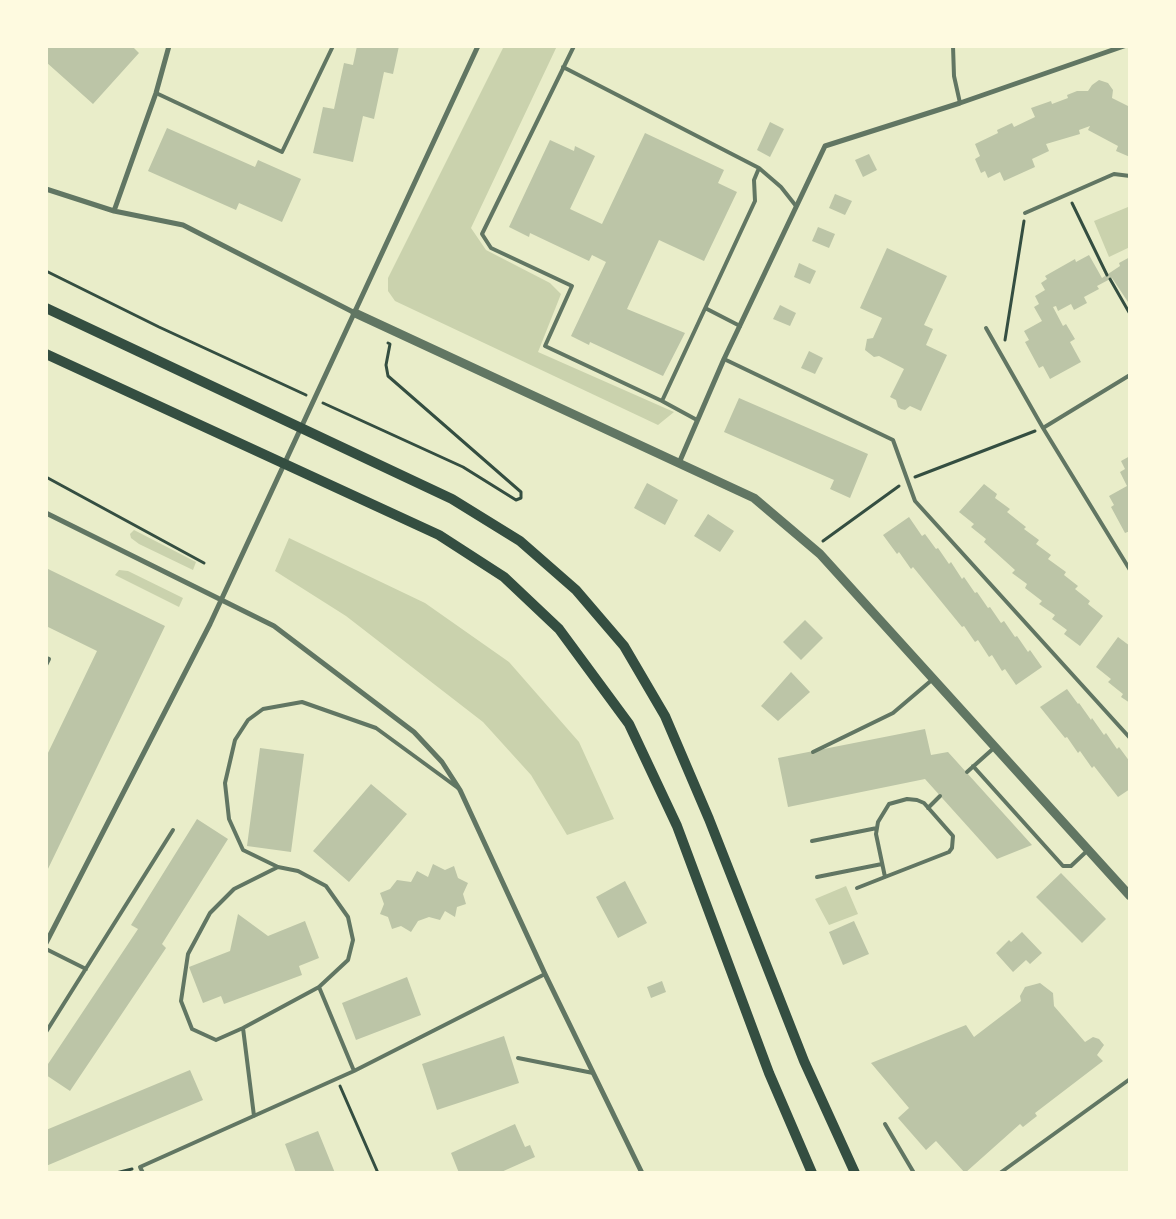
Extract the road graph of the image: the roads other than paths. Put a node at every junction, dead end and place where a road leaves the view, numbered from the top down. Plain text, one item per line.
1 (170, 46) edge
2 (333, 46) edge
3 (478, 46) edge
4 (574, 46) edge
5 (953, 46) edge
6 (1124, 46) edge
7 (563, 68) junction
8 (156, 93) junction
9 (960, 103) junction
10 (759, 168) junction
11 (1130, 176) edge
12 (46, 189) edge
13 (796, 206) junction
14 (114, 211) junction
15 (1025, 212) road end
16 (46, 308) edge
17 (706, 309) junction
18 (355, 312) junction
19 (740, 326) junction
20 (986, 328) dead end
21 (46, 354) edge
22 (724, 359) junction
23 (1130, 375) edge
24 (662, 401) junction
25 (697, 420) junction
26 (1043, 428) junction
27 (679, 462) junction
28 (46, 513) edge
29 (1130, 570) edge
30 (221, 599) junction
31 (46, 658) edge
32 (46, 665) edge
33 (933, 679) junction
34 (1130, 738) edge
35 (995, 747) junction
36 (813, 752) dead end
37 (973, 766) junction
38 (966, 772) dead end
39 (460, 790) junction
40 (940, 796) dead end
41 (928, 808) junction
42 (877, 828) junction
43 (173, 830) dead end
44 (812, 841) dead end
45 (1088, 850) junction
46 (882, 864) junction
47 (278, 867) junction
48 (818, 877) dead end
49 (885, 878) junction
50 (857, 888) dead end
51 (1130, 896) edge
52 (46, 943) edge
53 (46, 949) edge
54 (86, 969) junction
55 (545, 974) junction
56 (319, 987) junction
57 (243, 1028) junction
58 (46, 1032) edge
59 (518, 1058) dead end
60 (354, 1071) junction
61 (594, 1073) junction
62 (1130, 1079) edge
63 (254, 1116) junction
64 (885, 1124) dead end
65 (143, 1173) edge
66 (642, 1173) edge
67 (812, 1173) edge
68 (855, 1173) edge
69 (914, 1173) edge
70 (1000, 1173) edge

1 - 8 street
2 - 8 lane
3 - 18 street
4 - 7 lane
5 - 9 lane
6 - 9 street
7 - 10 lane
7 - 24 lane
8 - 14 street
9 - 13 street
10 - 13 lane
10 - 17 lane
11 - 15 lane
12 - 14 street
13 - 19 street
14 - 18 street
16 - 68 main road
17 - 19 lane
17 - 24 lane
18 - 27 street
18 - 30 street
19 - 22 street
20 - 26 lane
21 - 67 main road
22 - 25 street
22 - 34 lane
23 - 26 lane
24 - 25 lane
25 - 27 street
26 - 29 lane
27 - 33 street
28 - 30 street
30 - 39 street
30 - 52 street
31 - 32 lane
33 - 35 street
33 - 36 lane
35 - 37 lane
35 - 45 street
37 - 38 lane
37 - 45 lane
39 - 47 lane
39 - 55 street
40 - 41 lane
41 - 42 lane
41 - 49 lane
42 - 44 lane
42 - 46 lane
43 - 54 lane
45 - 51 street
46 - 48 lane
46 - 49 lane
47 - 56 lane
47 - 57 lane
49 - 50 lane
53 - 54 lane
54 - 58 lane
55 - 60 lane
55 - 61 street
56 - 57 lane
56 - 60 lane
57 - 63 lane
59 - 61 lane
60 - 63 lane
61 - 66 street
62 - 70 lane
63 - 65 lane
64 - 69 lane

